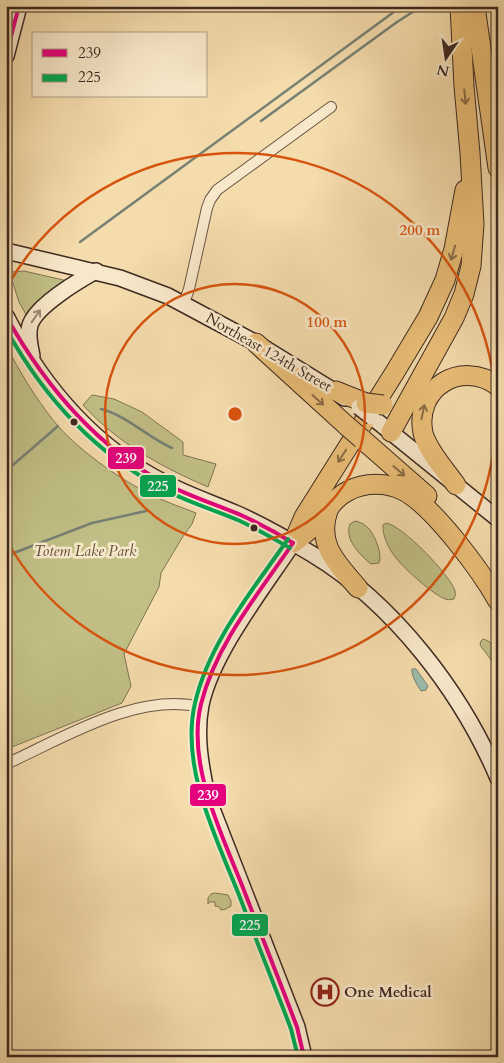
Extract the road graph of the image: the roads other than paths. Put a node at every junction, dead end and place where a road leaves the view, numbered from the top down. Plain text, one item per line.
1 (19, 6) edge
2 (486, 6) edge
3 (465, 9) edge
4 (6, 56) edge
5 (498, 84) edge
6 (331, 107) dead end
7 (470, 153) junction
8 (498, 168) edge
9 (6, 251) edge
10 (96, 271) junction
11 (184, 304) junction
12 (6, 316) edge
13 (256, 343) junction
14 (33, 362) junction
15 (420, 381) junction
16 (498, 386) edge
17 (336, 391) joint
18 (370, 408) junction
19 (391, 432) junction
20 (456, 486) junction
21 (332, 502) junction
22 (498, 518) edge
23 (293, 543) junction
24 (498, 586) edge
25 (358, 588) junction
26 (498, 601) edge
27 (201, 707) junction
28 (6, 764) edge
29 (498, 778) edge
30 (304, 1057) edge

1 - 4 main road
2 - 5 highway
3 -> 7 highway
3 - 8 highway
6 - 11 street
7 - 15 highway
7 -> 23 highway
9 - 10 main road, Northeast 124th Street
10 - 11 main road, Northeast 124th Street
14 -> 10 main road
11 - 13 main road, Northeast 124th Street
12 - 14 main road
13 - 17 main road, Northeast 124th Street
13 -> 24 highway, bridge
14 - 23 main road
15 - 18 highway
15 - 19 highway
20 -> 16 highway
17 - 18 highway
18 - 19 main road
19 - 20 main road
20 - 22 main road
21 - 23 highway
21 - 25 highway
21 - 26 highway
23 - 25 main road
23 - 27 main road
25 - 29 main road
27 - 28 street
27 - 30 main road

